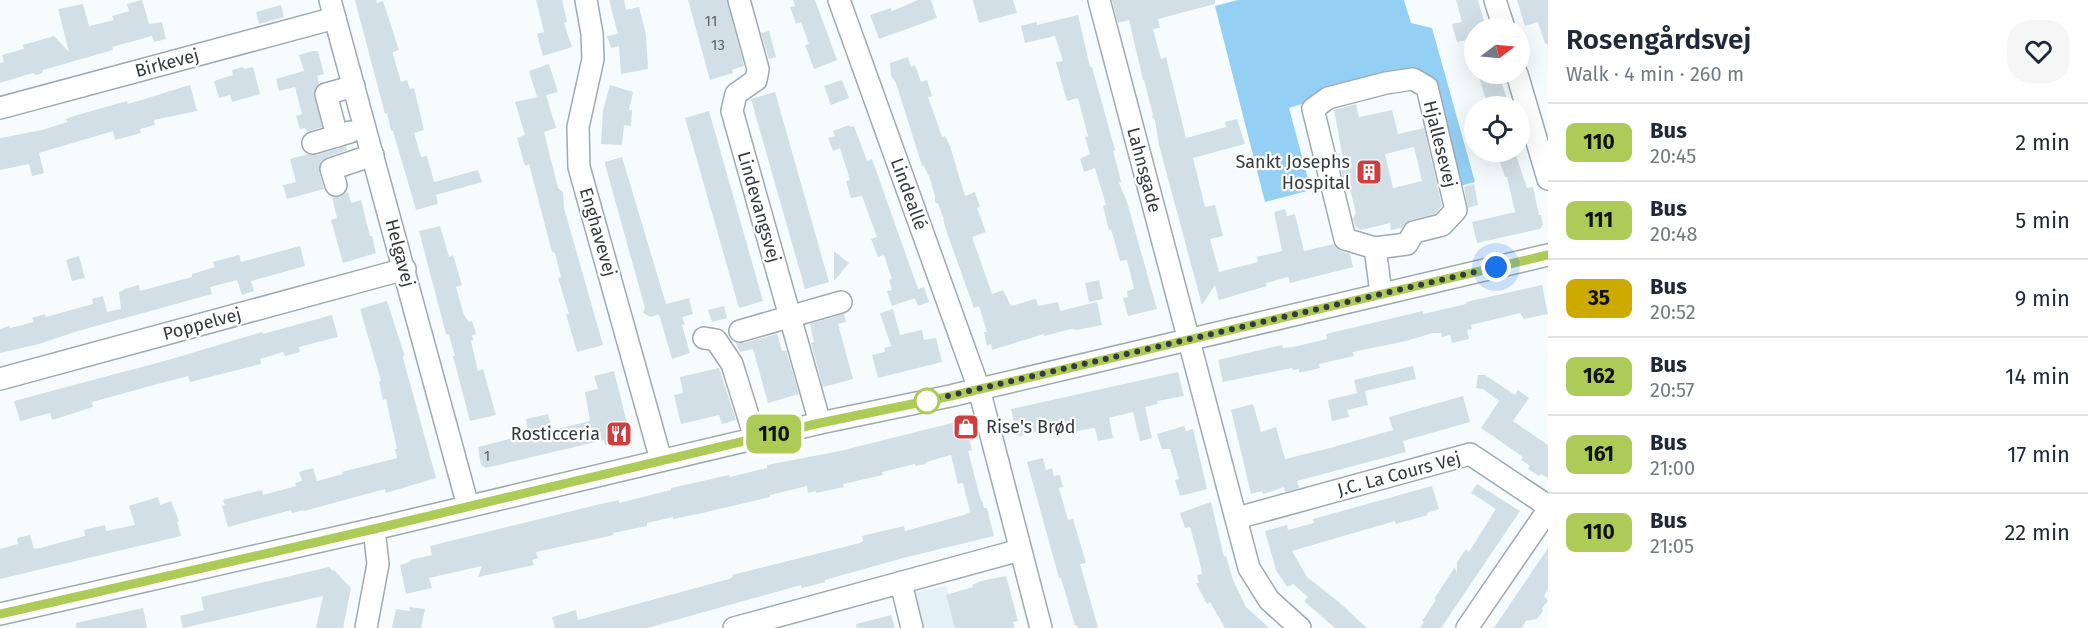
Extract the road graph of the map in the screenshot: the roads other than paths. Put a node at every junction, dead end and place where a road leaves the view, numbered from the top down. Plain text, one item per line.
1 (586, 0) edge
2 (739, 0) edge
3 (839, 0) edge
4 (1099, 0) edge
5 (1495, 0) edge
6 (333, 9) edge
7 (1501, 18) edge
8 (1520, 84) edge
9 (354, 86) junction
10 (0, 108) edge
11 (365, 128) junction
12 (338, 136) junction
13 (313, 143) dead end
14 (373, 155) junction
15 (1548, 178) edge
16 (336, 185) dead end
17 (1375, 248) junction
18 (1548, 255) edge
19 (405, 269) junction
20 (1381, 293) junction
21 (841, 302) dead end
22 (790, 316) junction
23 (740, 331) dead end
24 (704, 338) dead end
25 (1189, 340) junction
26 (0, 379) edge
27 (979, 388) junction
28 (820, 423) junction
29 (755, 438) junction
30 (661, 460) junction
31 (468, 506) junction
32 (1548, 508) edge
33 (1237, 518) junction
34 (374, 529) junction
35 (1020, 550) junction
36 (902, 583) junction
37 (0, 614) edge
38 (366, 628) edge
39 (734, 628) edge
40 (912, 628) edge
41 (1041, 628) edge
42 (1300, 628) edge
43 (1467, 628) edge

1 - 30 street, Enghavevej
2 - 22 street, Lindevangsvej
3 - 27 street, Lindeallé
4 - 25 street, Lahnsgade
5 - 7 street
6 - 9 street, Helgavej
6 - 10 street, Birkevej
8 - 15 street
9 - 11 street, Helgavej
9 - 12 street
11 - 12 street
11 - 14 street, Helgavej
12 - 13 street
14 - 16 street
14 - 19 street, Helgavej
17 - 17 street, Hjallesevej
17 - 20 street
18 - 20 street
19 - 26 street, Poppelvej
19 - 31 street, Helgavej
20 - 25 street
21 - 22 street
22 - 23 street
22 - 28 street, Lindevangsvej
24 - 29 street
25 - 27 street
25 - 33 street, Lahnsgade
27 - 28 street
27 - 35 street, Lindeallé
28 - 29 street
29 - 30 street
30 - 31 street
31 - 34 street
32 - 33 street, J.C. La Cours Vej
32 - 43 street
33 - 42 street, Lahnsgade
34 - 37 street
34 - 38 street
35 - 36 street
35 - 41 street, Lindeallé
36 - 39 street
36 - 40 street

